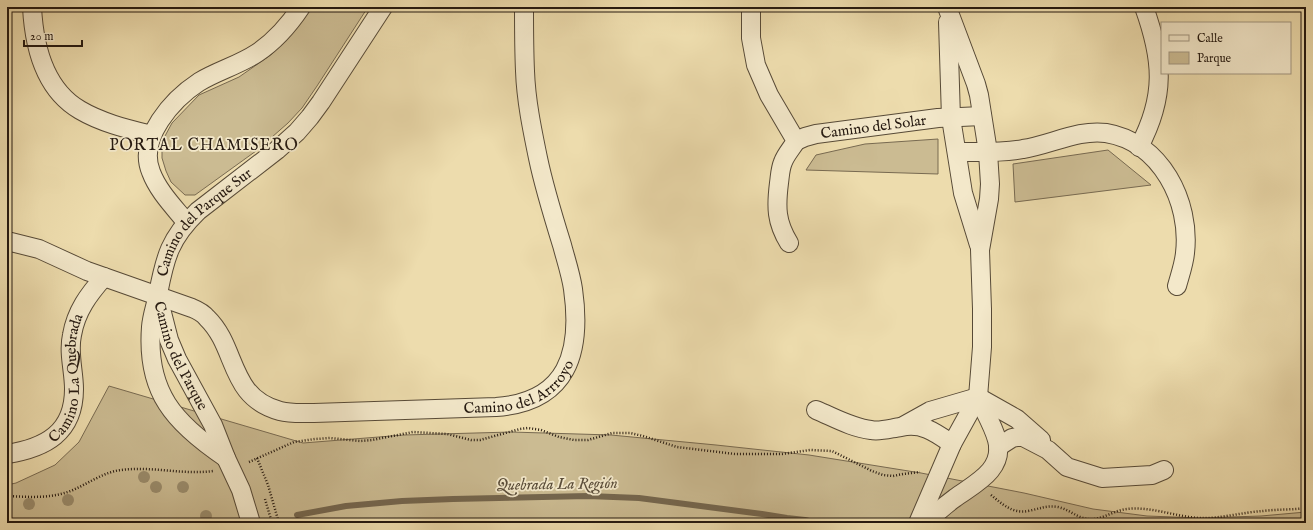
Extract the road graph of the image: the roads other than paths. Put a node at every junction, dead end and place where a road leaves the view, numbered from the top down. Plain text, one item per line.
1 (32, 7) edge
2 (301, 7) edge
3 (383, 7) edge
4 (524, 7) edge
5 (752, 7) edge
6 (1144, 7) edge
7 (947, 8) edge
8 (982, 116) junction
9 (951, 118) junction
10 (152, 135) junction
11 (796, 141) junction
12 (1140, 147) junction
13 (956, 152) junction
14 (988, 152) junction
15 (186, 222) junction
16 (7, 241) edge
17 (789, 242) dead end
18 (980, 250) junction
19 (104, 277) junction
20 (1177, 286) dead end
21 (158, 296) junction
22 (978, 397) junction
23 (816, 410) dead end
24 (903, 426) junction
25 (952, 444) junction
26 (998, 447) junction
27 (1048, 450) junction
28 (7, 454) edge
29 (226, 458) junction
30 (1164, 470) dead end
31 (251, 523) edge
32 (918, 523) edge
33 (927, 523) edge

1 - 10 street
2 - 10 street
3 - 15 street, Camino del Parque Sur
4 - 21 street, Camino del Arrroyo
5 - 11 street
6 - 12 street
7 - 8 street
7 - 9 street
8 - 9 street, Camino del Solar
8 - 14 street
9 - 11 street, Camino del Solar
9 - 13 street
10 - 15 street
11 - 17 street
12 - 14 street
12 - 20 street
13 - 14 street
13 - 18 street
14 - 18 street
15 - 21 street, Camino del Parque Sur
16 - 19 street
18 - 22 street
19 - 21 street
19 - 28 street, Camino La Quebrada
21 - 29 street, Camino del Parque
21 - 29 street, Camino del Parque
22 - 24 street
22 - 25 street
22 - 26 street
22 - 27 street
23 - 24 street
24 - 25 street
25 - 32 street
26 - 27 street
26 - 33 street
27 - 30 street
29 - 31 street, Camino del Parque

